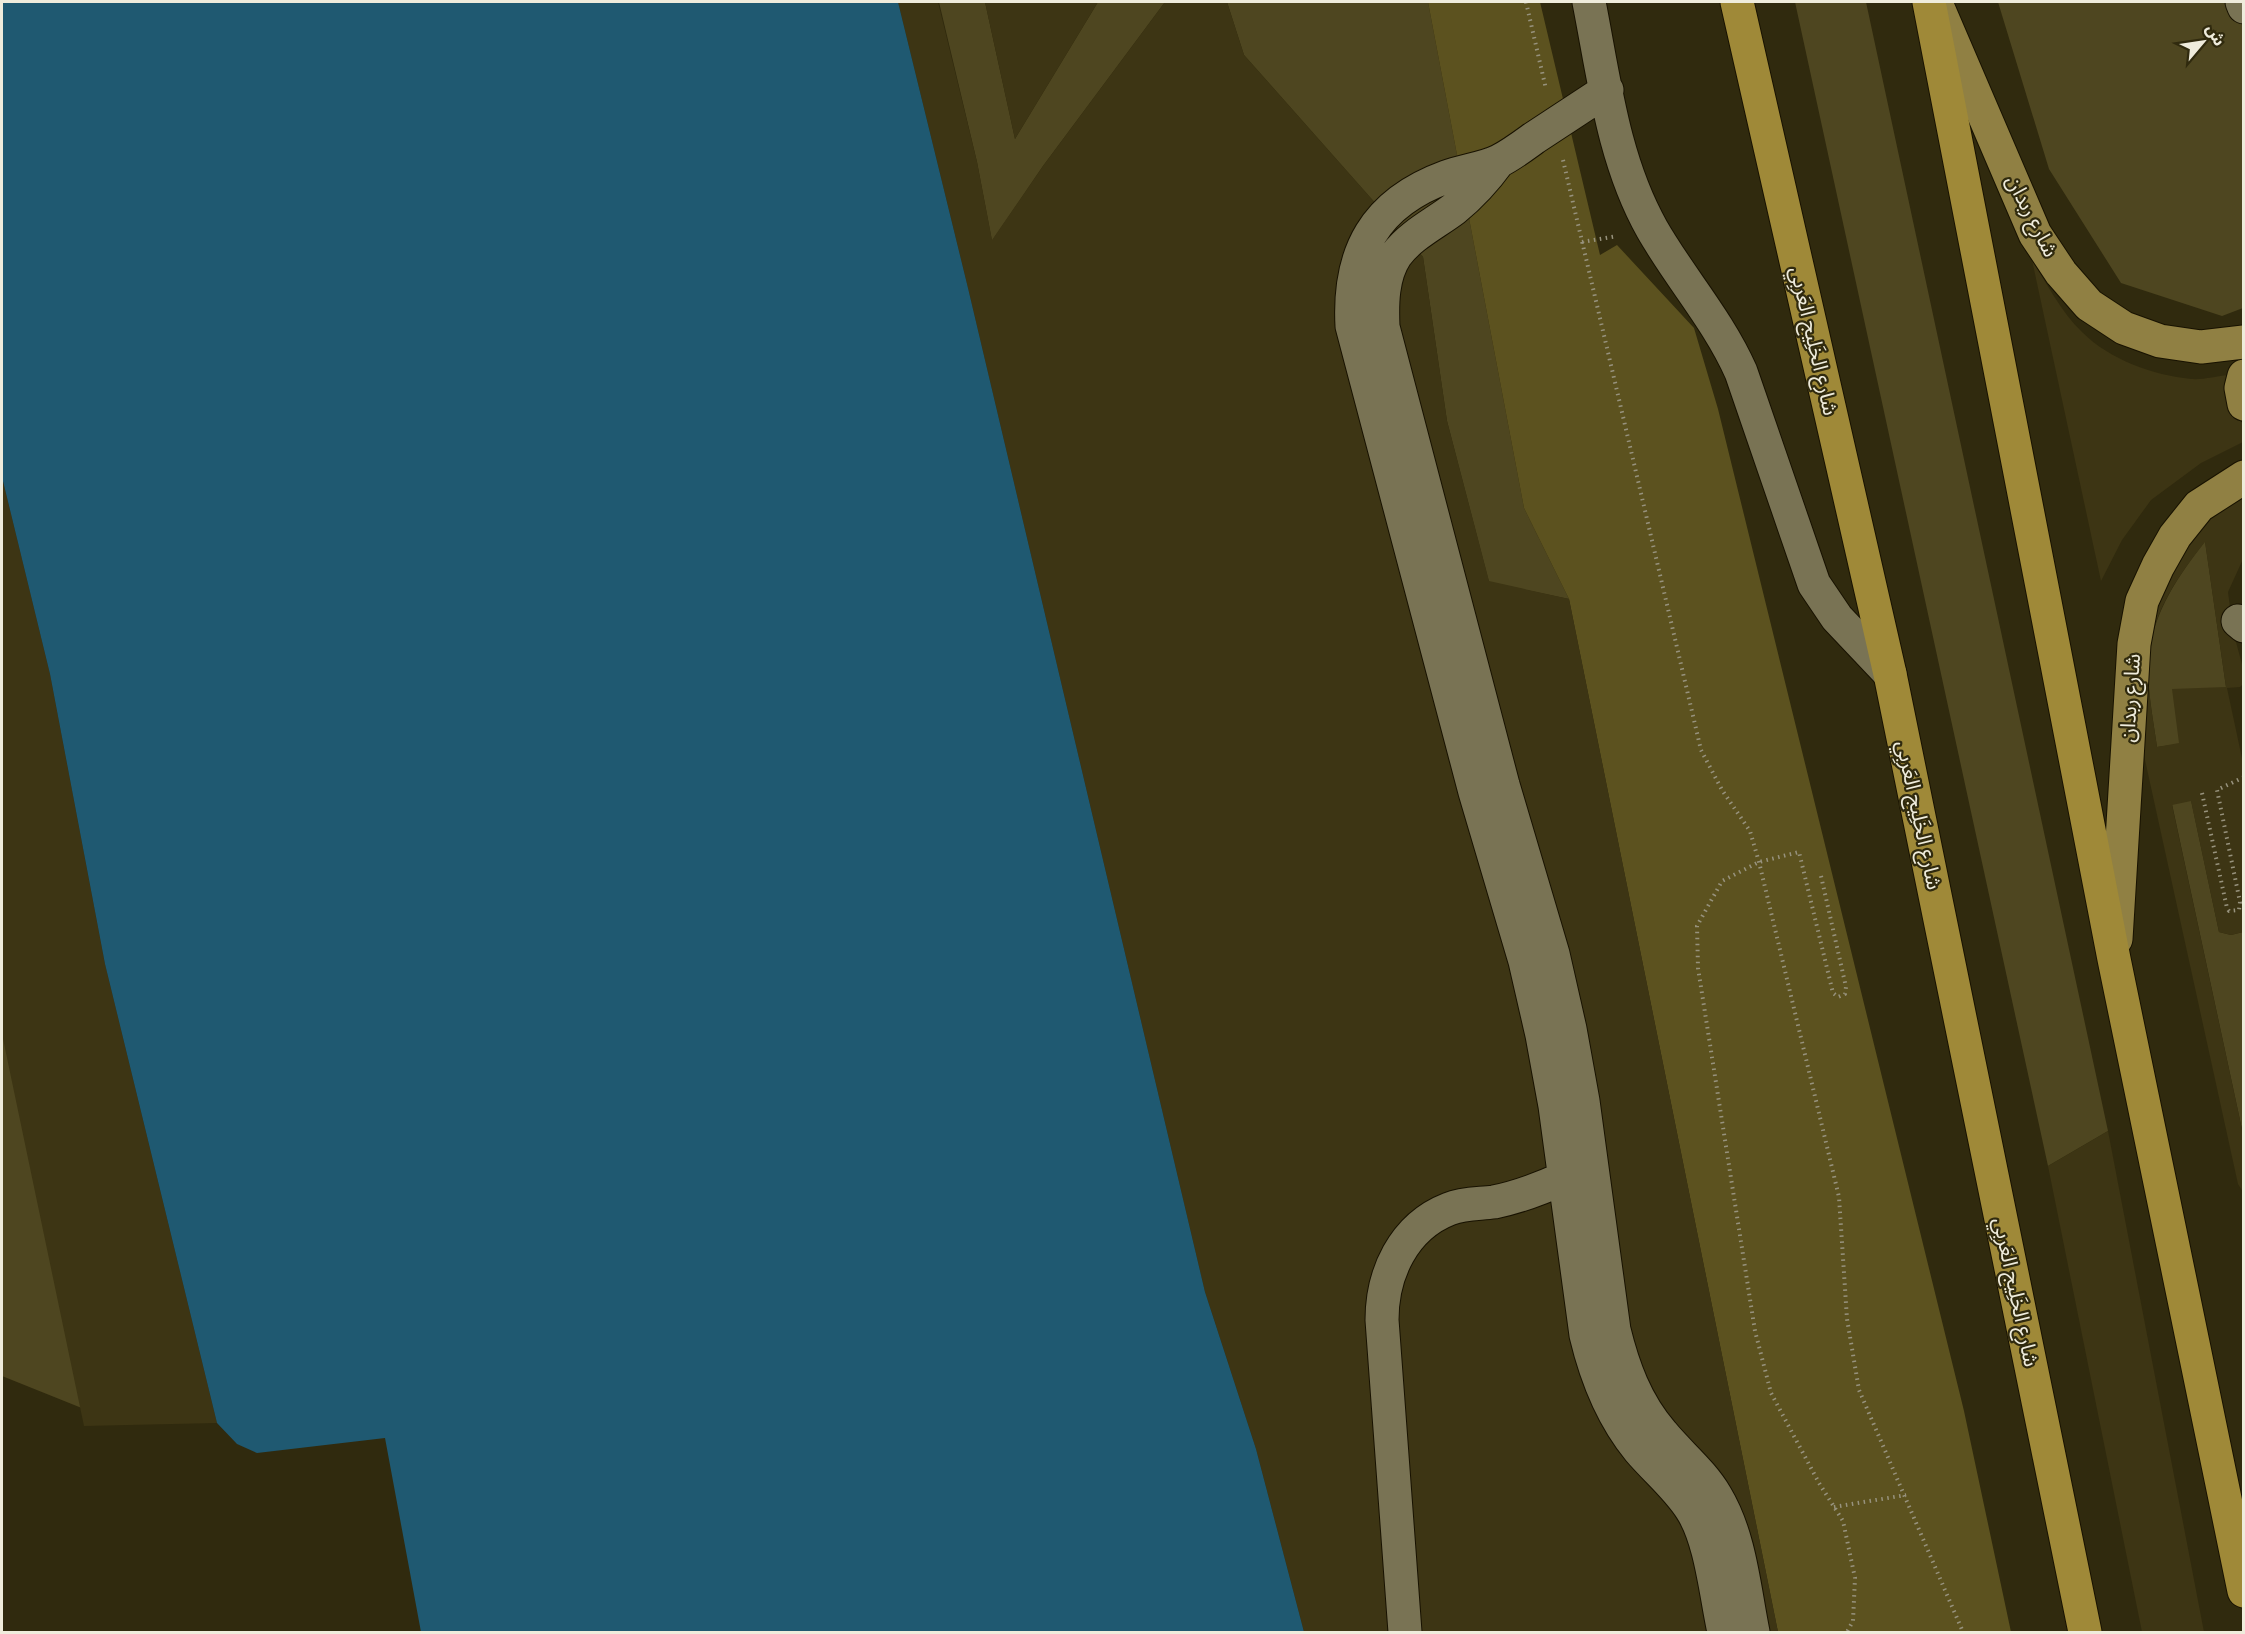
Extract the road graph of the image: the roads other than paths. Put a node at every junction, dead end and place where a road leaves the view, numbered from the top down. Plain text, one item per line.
1 (1589, 2) edge
2 (1737, 2) edge
3 (1929, 2) edge
4 (1936, 2) edge
5 (2242, 2) edge
6 (2244, 7) edge
7 (1607, 90) junction
8 (1498, 162) junction
9 (2244, 342) edge
10 (2244, 376) edge
11 (2244, 404) edge
12 (2244, 477) edge
13 (1890, 674) junction
14 (2114, 959) junction
15 (1564, 1178) junction
16 (2244, 1591) edge
17 (1405, 1632) edge
18 (1724, 1632) edge
19 (1753, 1632) edge
20 (2085, 1632) edge

1 - 7 lane
2 - 13 highway, شارع الخَلِيج العَربِي
3 - 14 highway
4 - 9 main road, شارع ربدان
5 - 6 lane
7 - 8 lane
7 - 13 lane
8 - 15 lane
8 - 19 lane
10 - 11 main road
12 - 14 main road, شارع ربدان
13 - 20 highway, شارع الخَلِيج العَربِي
14 - 16 highway
15 - 17 lane
15 - 18 lane

